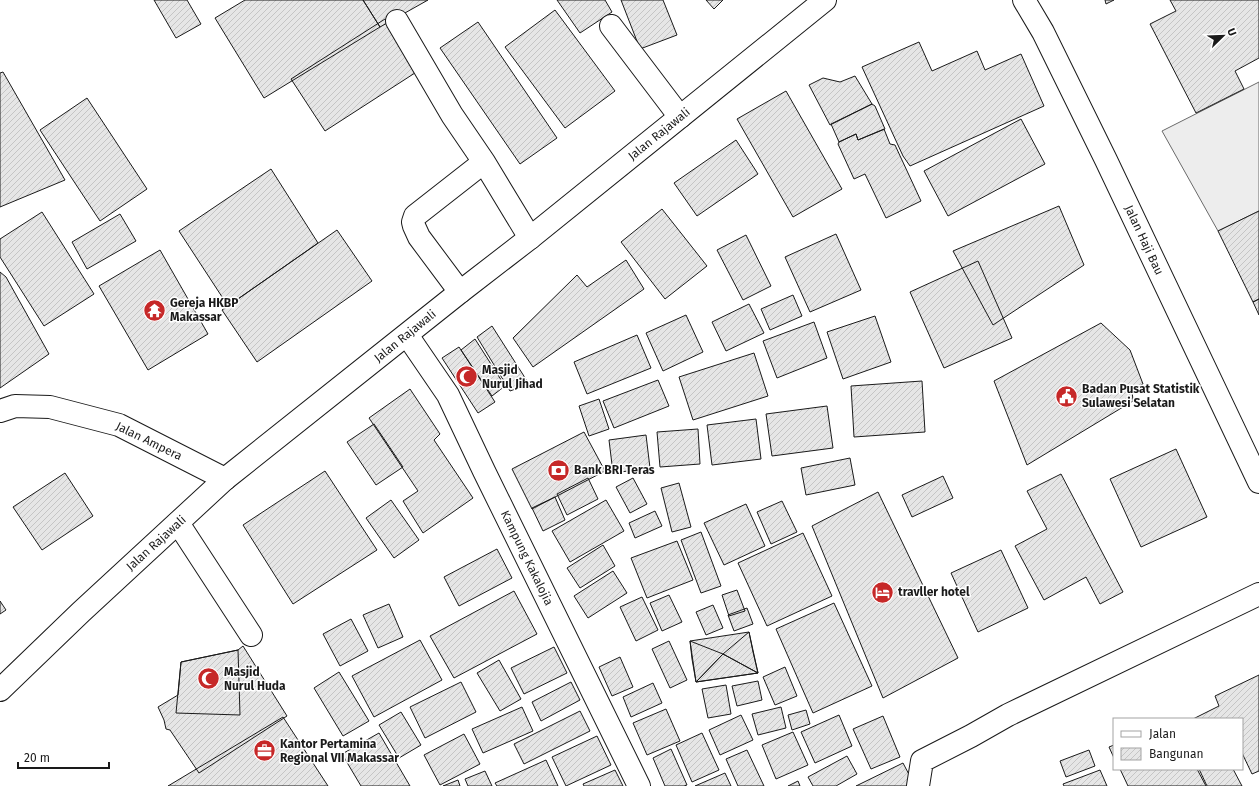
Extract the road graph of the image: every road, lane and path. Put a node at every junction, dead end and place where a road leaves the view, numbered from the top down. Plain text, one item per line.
1 (825, 0) edge
2 (1024, 0) edge
3 (397, 21) dead end
4 (611, 26) dead end
5 (680, 117) junction
6 (484, 162) junction
7 (530, 238) junction
8 (460, 292) junction
9 (408, 335) junction
10 (0, 412) edge
11 (225, 480) junction
12 (1259, 482) edge
13 (178, 523) junction
14 (1259, 594) edge
15 (251, 635) dead end
16 (0, 690) edge
17 (639, 786) edge
18 (918, 786) edge

1 - 5 street, Jalan Rajawali
2 - 12 street, Jalan Haji Bau
3 - 6 street
4 - 5 street
5 - 7 street, Jalan Rajawali
6 - 7 street
6 - 8 street
7 - 8 street, Jalan Rajawali
8 - 9 street, Jalan Rajawali
9 - 11 street, Jalan Rajawali
9 - 17 street, Kampung Kakalojia
10 - 11 street, Jalan Ampera
11 - 13 street, Jalan Rajawali
13 - 15 street
13 - 16 street, Jalan Rajawali
14 - 18 street

